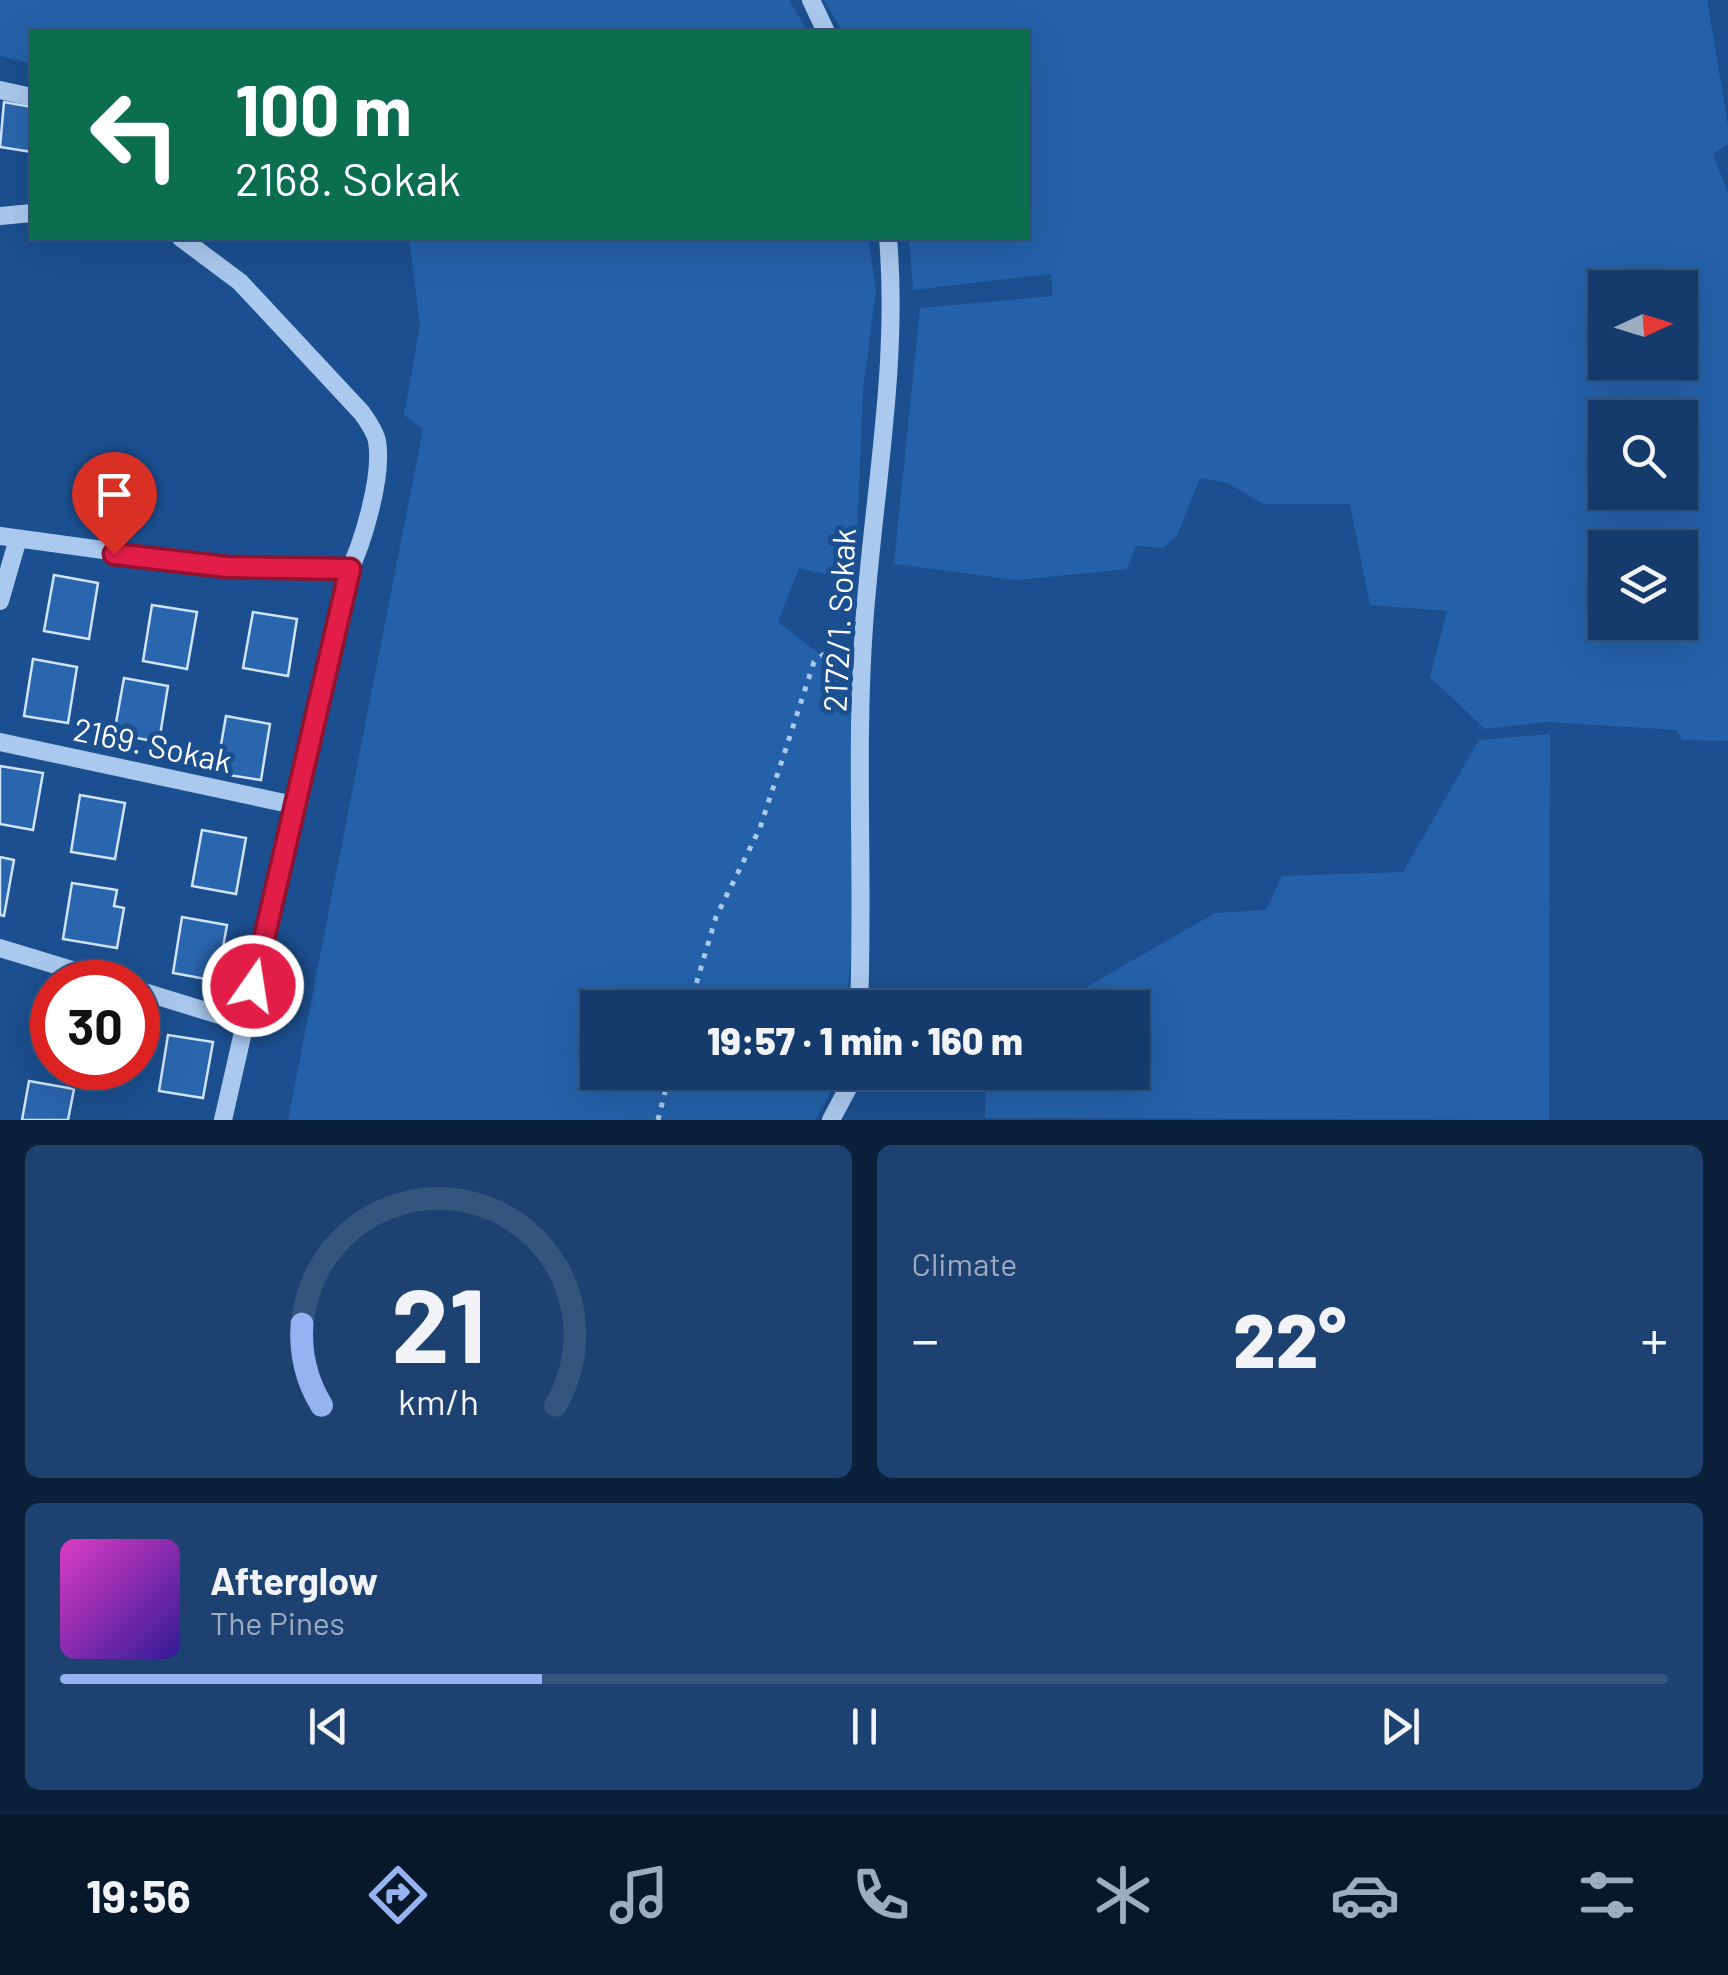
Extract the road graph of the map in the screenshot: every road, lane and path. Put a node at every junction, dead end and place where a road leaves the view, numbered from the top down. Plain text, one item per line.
1 (811, 0) edge
2 (825, 30) edge
3 (0, 90) edge
4 (30, 98) edge
5 (30, 213) edge
6 (0, 216) edge
7 (184, 240) edge
8 (888, 240) edge
9 (8, 539) edge
10 (350, 569) junction
11 (0, 601) edge
12 (864, 650) junction
13 (0, 742) edge
14 (294, 805) junction
15 (0, 948) edge
16 (40, 960) edge
17 (694, 990) edge
18 (859, 990) edge
19 (160, 997) edge
20 (245, 1023) junction
21 (666, 1090) edge
22 (847, 1090) edge
23 (222, 1120) edge
24 (658, 1120) edge
25 (831, 1120) edge

1 - 2 street
3 - 4 street
5 - 6 street
7 - 10 street
8 - 12 street, 2172/1. Sokak
9 - 10 street
9 - 11 street
10 - 14 street
12 - 17 path
12 - 18 street, 2172/1. Sokak
13 - 14 street, 2169. Sokak
14 - 20 street
15 - 16 street
19 - 20 street
20 - 23 street
21 - 24 path
22 - 25 street

